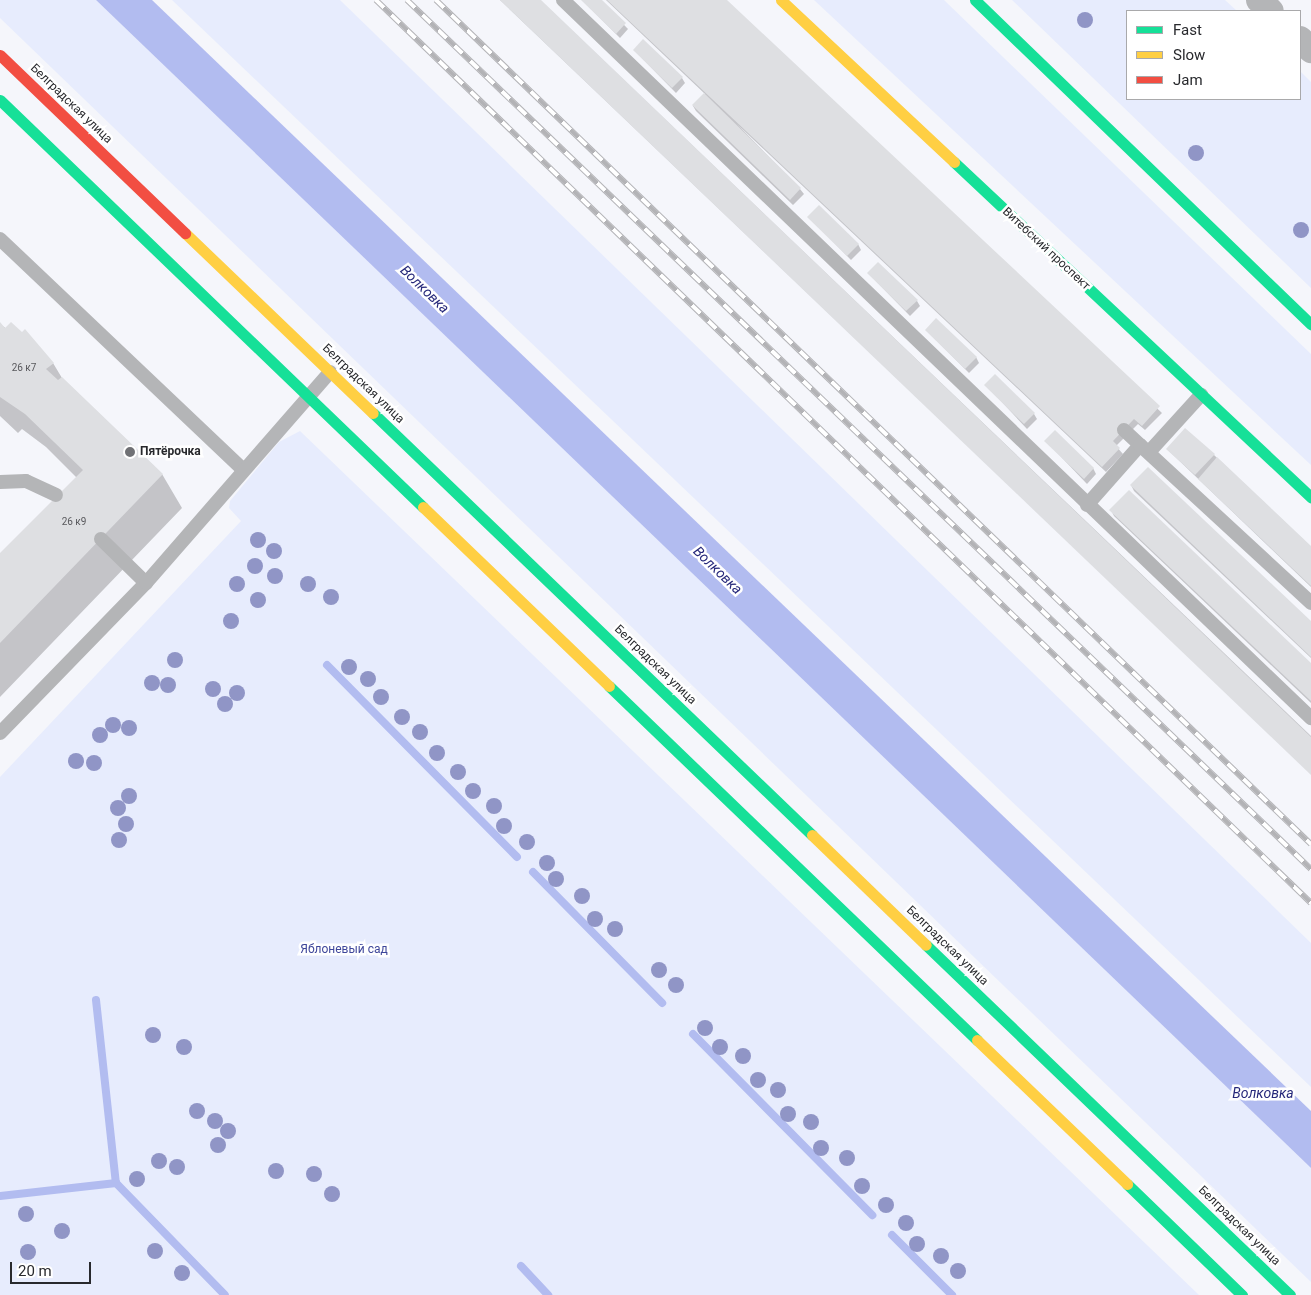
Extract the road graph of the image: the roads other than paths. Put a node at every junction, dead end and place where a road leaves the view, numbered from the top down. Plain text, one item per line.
1 (562, 0) edge
2 (781, 0) edge
3 (975, 0) edge
4 (1259, 0) edge
5 (1269, 10) edge
6 (1301, 40) edge
7 (1311, 50) edge
8 (0, 54) edge
9 (0, 100) edge
10 (0, 239) edge
11 (1311, 324) edge
12 (330, 372) junction
13 (1202, 395) junction
14 (307, 396) junction
15 (1124, 430) dead end
16 (1145, 448) junction
17 (242, 469) junction
18 (1, 479) edge
19 (56, 495) dead end
20 (1311, 497) edge
21 (1087, 505) junction
22 (101, 539) dead end
23 (146, 583) junction
24 (1311, 603) edge
25 (1311, 718) edge
26 (0, 733) edge
27 (1242, 1295) edge
28 (1290, 1295) edge

1 - 21 lane
2 - 13 street, Витебский проспект
3 - 11 street
4 - 5 street
6 - 7 street
8 - 12 street, Белградская улица
9 - 14 street
10 - 17 lane
12 - 14 lane
12 - 28 street, Белградская улица
13 - 16 lane
13 - 20 street, Витебский проспект
14 - 17 lane
14 - 27 street
15 - 16 lane
16 - 21 lane
16 - 24 lane
17 - 23 lane
18 - 19 lane
21 - 25 lane
22 - 23 lane
23 - 26 lane

